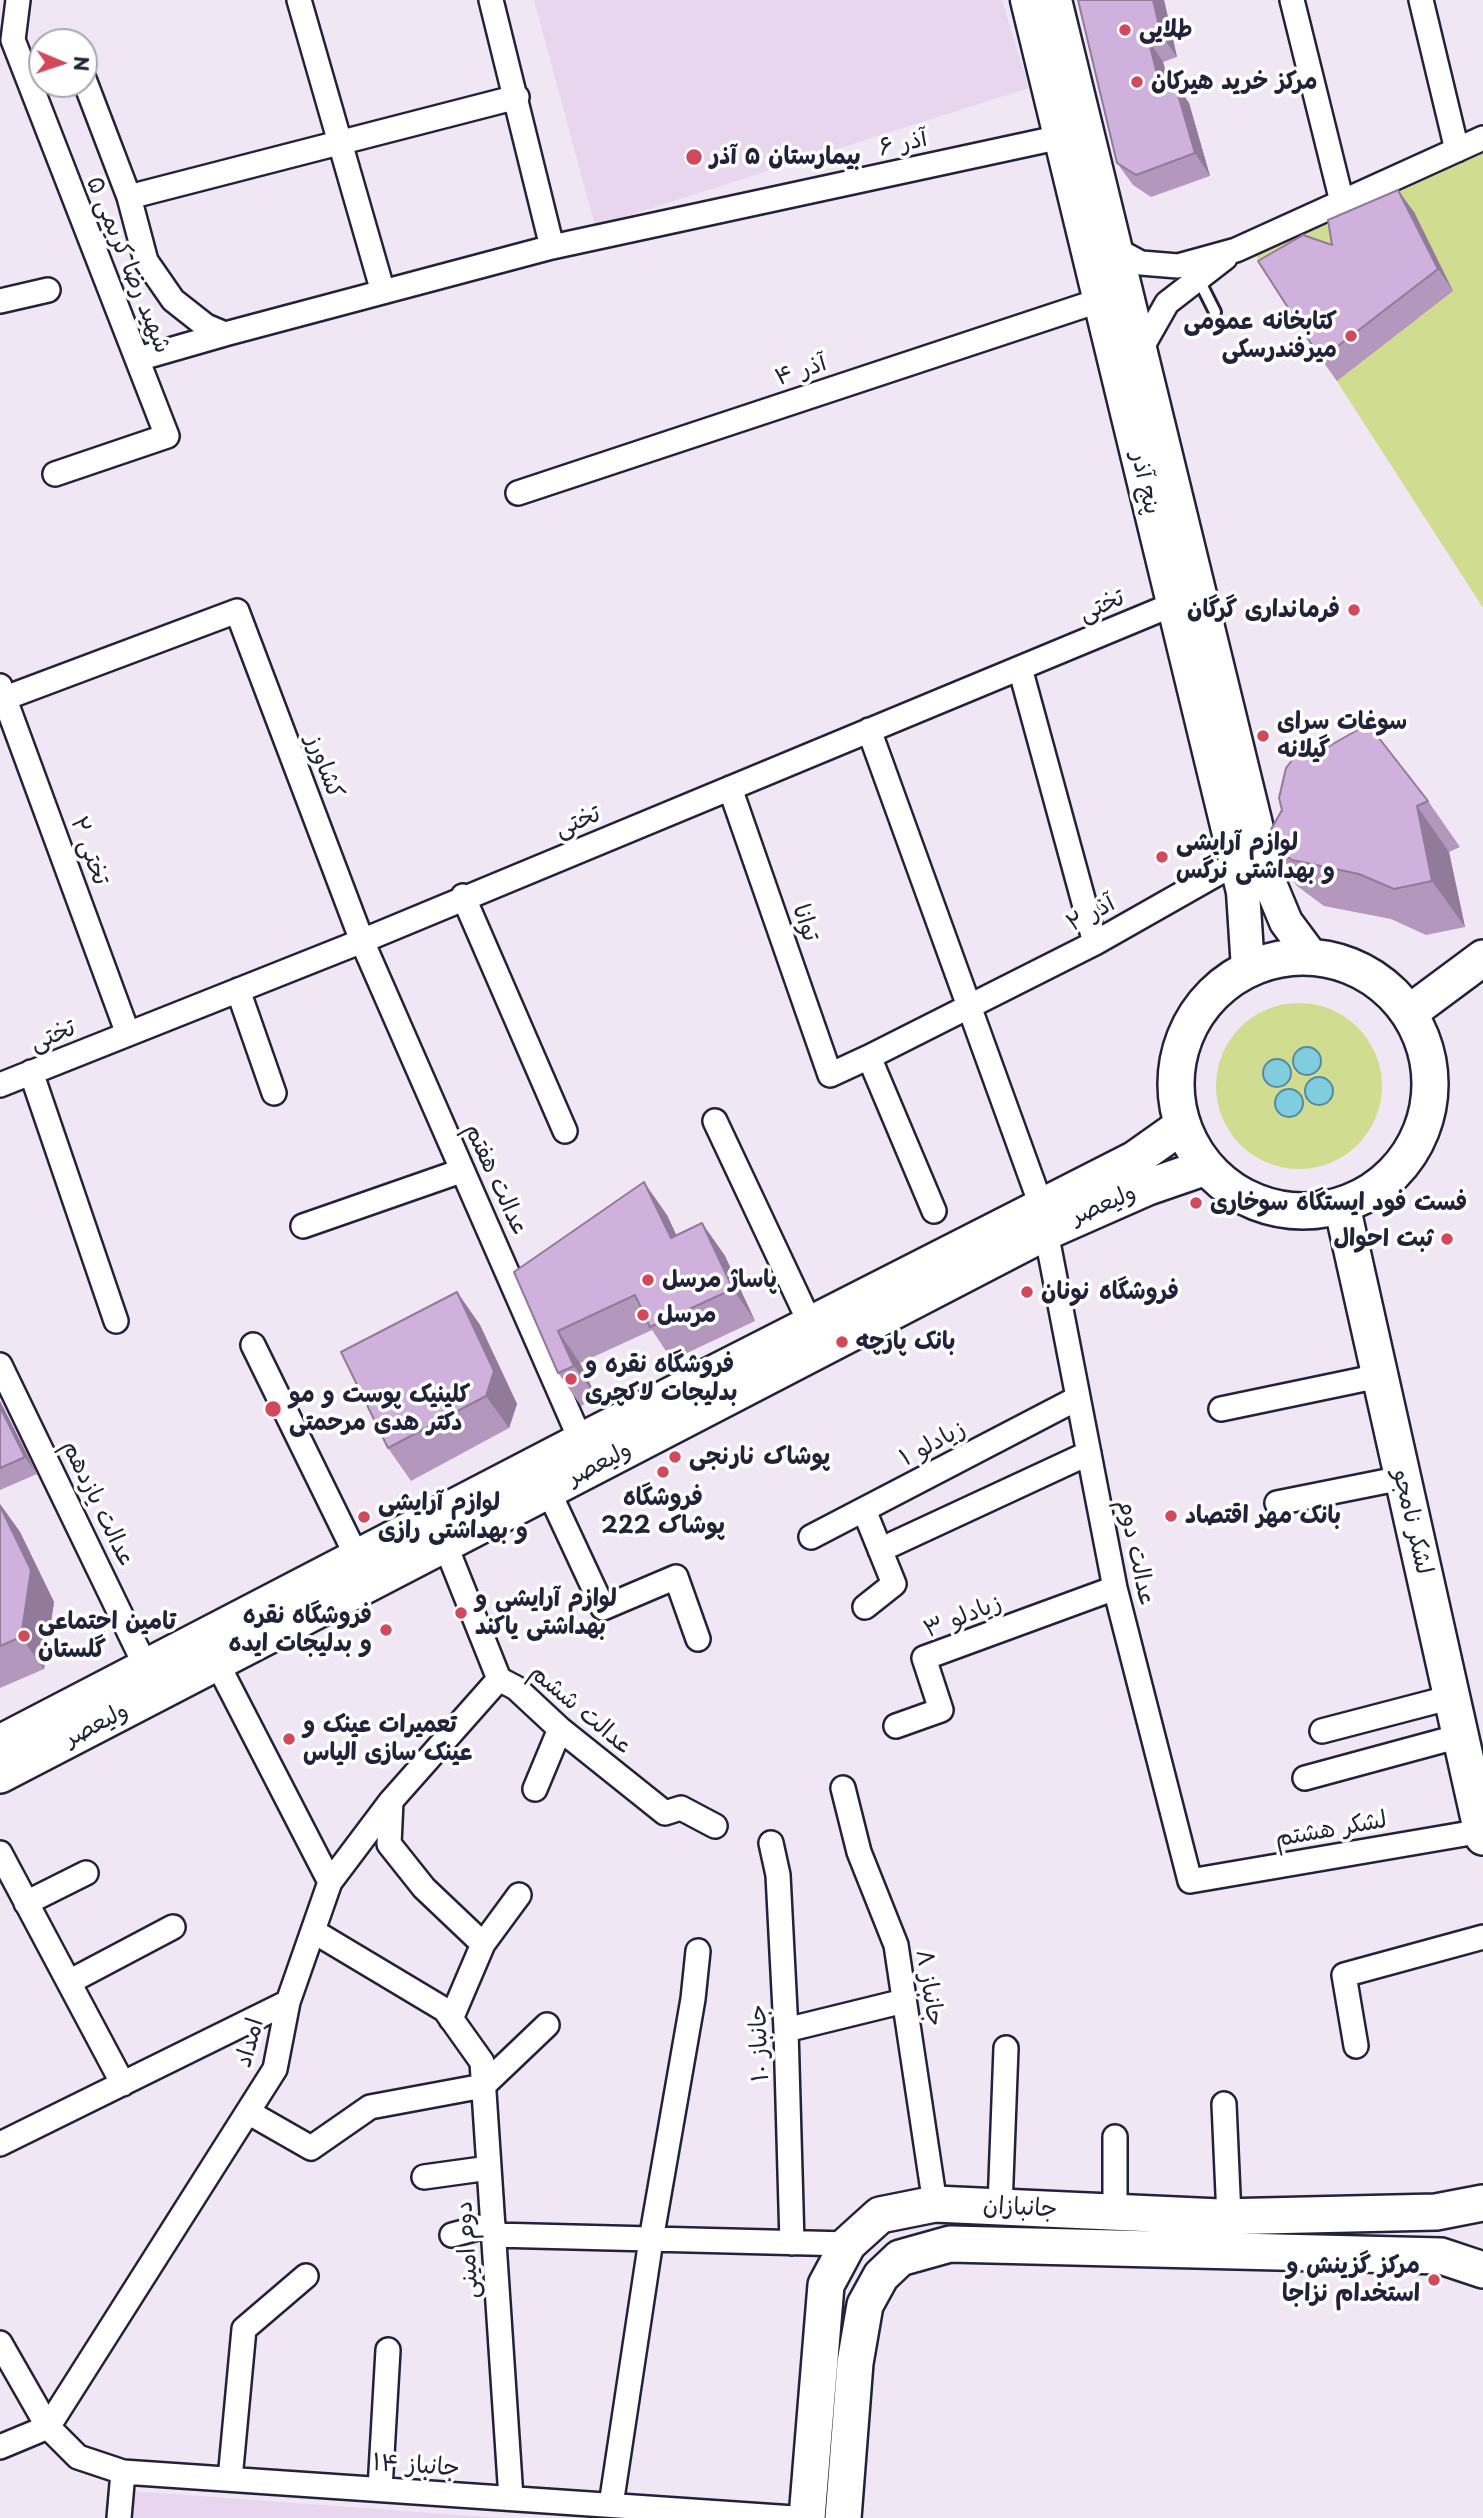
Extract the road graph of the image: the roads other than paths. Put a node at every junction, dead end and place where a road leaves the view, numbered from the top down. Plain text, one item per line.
1 (18, 0) edge
2 (299, 0) edge
3 (491, 0) edge
4 (1027, 0) edge
5 (1055, 0) edge
6 (1292, 0) edge
7 (1421, 0) edge
8 (517, 97) junction
9 (91, 98) edge
10 (1060, 136) junction
11 (1483, 138) edge
12 (340, 141) junction
13 (1458, 150) junction
14 (129, 197) junction
15 (1342, 202) junction
16 (552, 247) junction
17 (1117, 250) junction
18 (1236, 250) junction
19 (1198, 278) junction
20 (48, 290) dead end
21 (383, 292) junction
22 (1101, 300) junction
23 (0, 301) edge
24 (1215, 312) dead end
25 (225, 334) junction
26 (1142, 348) junction
27 (138, 359) junction
28 (55, 474) dead end
29 (518, 493) dead end
30 (1174, 604) junction
31 (1020, 668) junction
32 (2, 695) edge
33 (869, 730) junction
34 (730, 788) junction
35 (1236, 863) junction
36 (463, 896) junction
37 (362, 941) junction
38 (1095, 943) junction
39 (1312, 957) junction
40 (1483, 958) edge
41 (1248, 969) junction
42 (238, 990) junction
43 (969, 1006) junction
44 (1415, 1009) junction
45 (128, 1034) junction
46 (869, 1057) junction
47 (32, 1072) junction
48 (830, 1075) joint
49 (0, 1085) edge
50 (274, 1093) dead end
51 (715, 1121) dead end
52 (1183, 1125) junction
53 (565, 1130) dead end
54 (1206, 1167) junction
55 (461, 1171) junction
56 (934, 1212) dead end
57 (1344, 1217) junction
58 (1044, 1219) junction
59 (303, 1226) dead end
60 (116, 1321) dead end
61 (810, 1323) junction
62 (253, 1345) dead end
63 (0, 1365) edge
64 (1379, 1376) junction
65 (1078, 1398) junction
66 (1221, 1409) dead end
67 (581, 1441) junction
68 (1089, 1453) junction
69 (1402, 1478) junction
70 (548, 1490) junction
71 (1277, 1503) dead end
72 (863, 1510) junction
73 (811, 1537) dead end
74 (445, 1544) junction
75 (880, 1549) junction
76 (357, 1557) junction
77 (1115, 1588) junction
78 (865, 1607) dead end
79 (698, 1639) dead end
80 (217, 1663) junction
81 (146, 1667) junction
82 (499, 1679) junction
83 (1452, 1698) junction
84 (896, 1726) dead end
85 (560, 1729) junction
86 (1322, 1731) dead end
87 (1460, 1736) junction
88 (0, 1744) edge
89 (0, 1775) edge
90 (1305, 1778) dead end
91 (843, 1788) dead end
92 (536, 1789) dead end
93 (391, 1801) junction
94 (715, 1826) dead end
95 (1482, 1834) edge
96 (771, 1843) dead end
97 (0, 1853) edge
98 (86, 1873) dead end
99 (1190, 1881) joint
100 (330, 1882) junction
101 (519, 1895) dead end
102 (26, 1903) junction
103 (173, 1927) dead end
104 (313, 1931) junction
105 (1483, 1937) edge
106 (483, 1944) junction
107 (698, 1951) dead end
108 (69, 1982) junction
109 (904, 2001) junction
110 (288, 2002) junction
111 (448, 2014) junction
112 (547, 2025) dead end
113 (786, 2030) junction
114 (1356, 2046) dead end
115 (1006, 2048) dead end
116 (123, 2084) junction
117 (483, 2086) junction
118 (1224, 2104) dead end
119 (248, 2112) junction
120 (1115, 2137) dead end
121 (0, 2144) edge
122 (489, 2168) junction
123 (424, 2177) dead end
124 (1483, 2203) edge
125 (936, 2204) junction
126 (1000, 2207) junction
127 (1115, 2212) junction
128 (1342, 2214) junction
129 (1228, 2217) junction
130 (493, 2229) junction
131 (452, 2235) dead end
132 (651, 2240) junction
133 (792, 2243) junction
134 (848, 2244) junction
135 (1341, 2254) junction
136 (1483, 2270) edge
137 (306, 2276) dead end
138 (0, 2343) edge
139 (388, 2350) dead end
140 (48, 2427) junction
141 (0, 2447) edge
142 (122, 2472) junction
143 (230, 2479) junction
144 (380, 2489) junction
145 (511, 2498) junction
146 (611, 2505) junction
147 (119, 2518) edge
148 (794, 2518) edge
149 (807, 2518) edge
150 (844, 2518) edge

1 - 27 street, شهید رضا کریمی ۵
2 - 12 street
3 - 8 street
4 - 10 main road, پنج آذر
5 - 17 main road, پنج آذر
6 - 15 street
7 - 13 street
8 - 12 street
8 - 16 street
9 - 14 street
10 - 16 street, آذر ۶
10 - 22 main road, پنج آذر
11 - 13 street
12 - 14 street
12 - 21 street
13 - 15 street
14 - 25 street
15 - 18 street
16 - 21 street, آذر ۶
17 - 18 street
17 - 26 main road, پنج آذر
18 - 19 street
19 - 24 lane
19 - 26 street
20 - 23 street
21 - 25 street, آذر ۶
22 - 29 street, آذر ۴
22 - 30 main road, پنج آذر
25 - 27 street, آذر ۶
26 - 39 main road, پنج آذر
27 - 28 street, شهید رضا کریمی ۵
30 - 31 street, تختی
30 - 35 main road, پنج آذر
31 - 33 street, تختی
31 - 38 street
32 - 37 street, کشاورز
32 - 45 street, تختی ۲
33 - 34 street, تختی
33 - 43 street, عدالت دوم
34 - 36 street, تختی
34 - 48 street, توانا
35 - 38 street, ۲ آذر
35 - 41 main road, پنج آذر
36 - 37 street, تختی
36 - 53 street
37 - 42 street, تختی
37 - 55 street, عدالت هفتم
38 - 43 street, ۲ آذر
39 - 41 main road
39 - 44 main road
40 - 44 main road
41 - 52 main road
42 - 45 street, تختی
42 - 50 street
43 - 46 street, ۲ آذر
43 - 58 street, عدالت دوم
44 - 57 main road
45 - 47 street, تختی
46 - 48 street, ۲ آذر
46 - 56 street
47 - 49 street, تختی
47 - 60 street
51 - 61 street
52 - 54 main road
52 - 58 main road, ولیعصر
54 - 57 main road
54 - 58 main road, ولیعصر
55 - 59 street
55 - 67 street, عدالت هفتم
57 - 64 main road, لشکر نامجو
58 - 61 main road, ولیعصر
58 - 65 street, عدالت دوم
58 - 70 main road, ولیعصر
61 - 67 main road, ولیعصر
62 - 76 street
63 - 81 street, عدالت یازدهم
64 - 66 street
64 - 69 main road, لشکر نامجو
65 - 68 street, عدالت دوم
65 - 72 street, زیادلو ۱
67 - 76 main road, ولیعصر
68 - 75 street
68 - 77 street, عدالت دوم
69 - 71 street
69 - 83 main road, لشکر نامجو
70 - 74 main road, ولیعصر
70 - 79 street
72 - 73 street, زیادلو ۱
72 - 75 street
74 - 80 main road, ولیعصر
74 - 82 street, عدالت ششم
75 - 78 street
76 - 81 main road, ولیعصر
77 - 84 street, زیادلو ۳
77 - 99 street, عدالت دوم
80 - 89 main road, ولیعصر
80 - 100 street
81 - 88 main road, ولیعصر
82 - 85 street, عدالت ششم
82 - 93 street, امداد
83 - 86 street
83 - 87 main road, لشکر نامجو
85 - 92 street
85 - 94 street, عدالت ششم
87 - 90 street
87 - 95 main road, لشکر نامجو
91 - 109 street, جانباز ۸
93 - 100 street, امداد
93 - 106 street
95 - 99 street, لشکر هشتم
96 - 113 street, ۱۰ جانباز
97 - 102 street
98 - 102 street
100 - 104 street, امداد
101 - 106 street
102 - 108 street
103 - 108 street
104 - 110 street, امداد
104 - 111 street
105 - 114 street
106 - 111 street
107 - 132 street
108 - 116 street
109 - 113 street
109 - 125 street, جانباز ۸
110 - 116 street
110 - 119 street, امداد
111 - 117 street, دوم امینی
112 - 117 street
113 - 133 street, ۱۰ جانباز
115 - 126 street
116 - 121 street
117 - 119 street
117 - 122 street, دوم امینی
118 - 129 street
119 - 140 street, امداد
120 - 127 street
122 - 123 street
122 - 130 street, دوم امینی
124 - 128 main road, جانبازان
125 - 126 main road, جانبازان
125 - 134 main road, جانبازان
126 - 127 main road, جانبازان
127 - 129 main road, جانبازان
128 - 129 main road, جانبازان
128 - 135 main road
130 - 131 street
130 - 132 street
130 - 145 street, دوم امینی
132 - 133 street
132 - 146 street
133 - 134 street
134 - 149 main road, جانبازان
135 - 136 main road, جانبازان
135 - 150 main road, جانبازان
137 - 143 street
138 - 140 street, جانباز ۱۴
139 - 144 street
140 - 141 street
140 - 142 street, جانباز ۱۴
142 - 143 street, جانباز ۱۴
142 - 147 street
143 - 144 street, جانباز ۱۴
144 - 145 street, جانباز ۱۴
145 - 146 street, جانباز ۱۴
146 - 148 street, جانباز ۱۴

